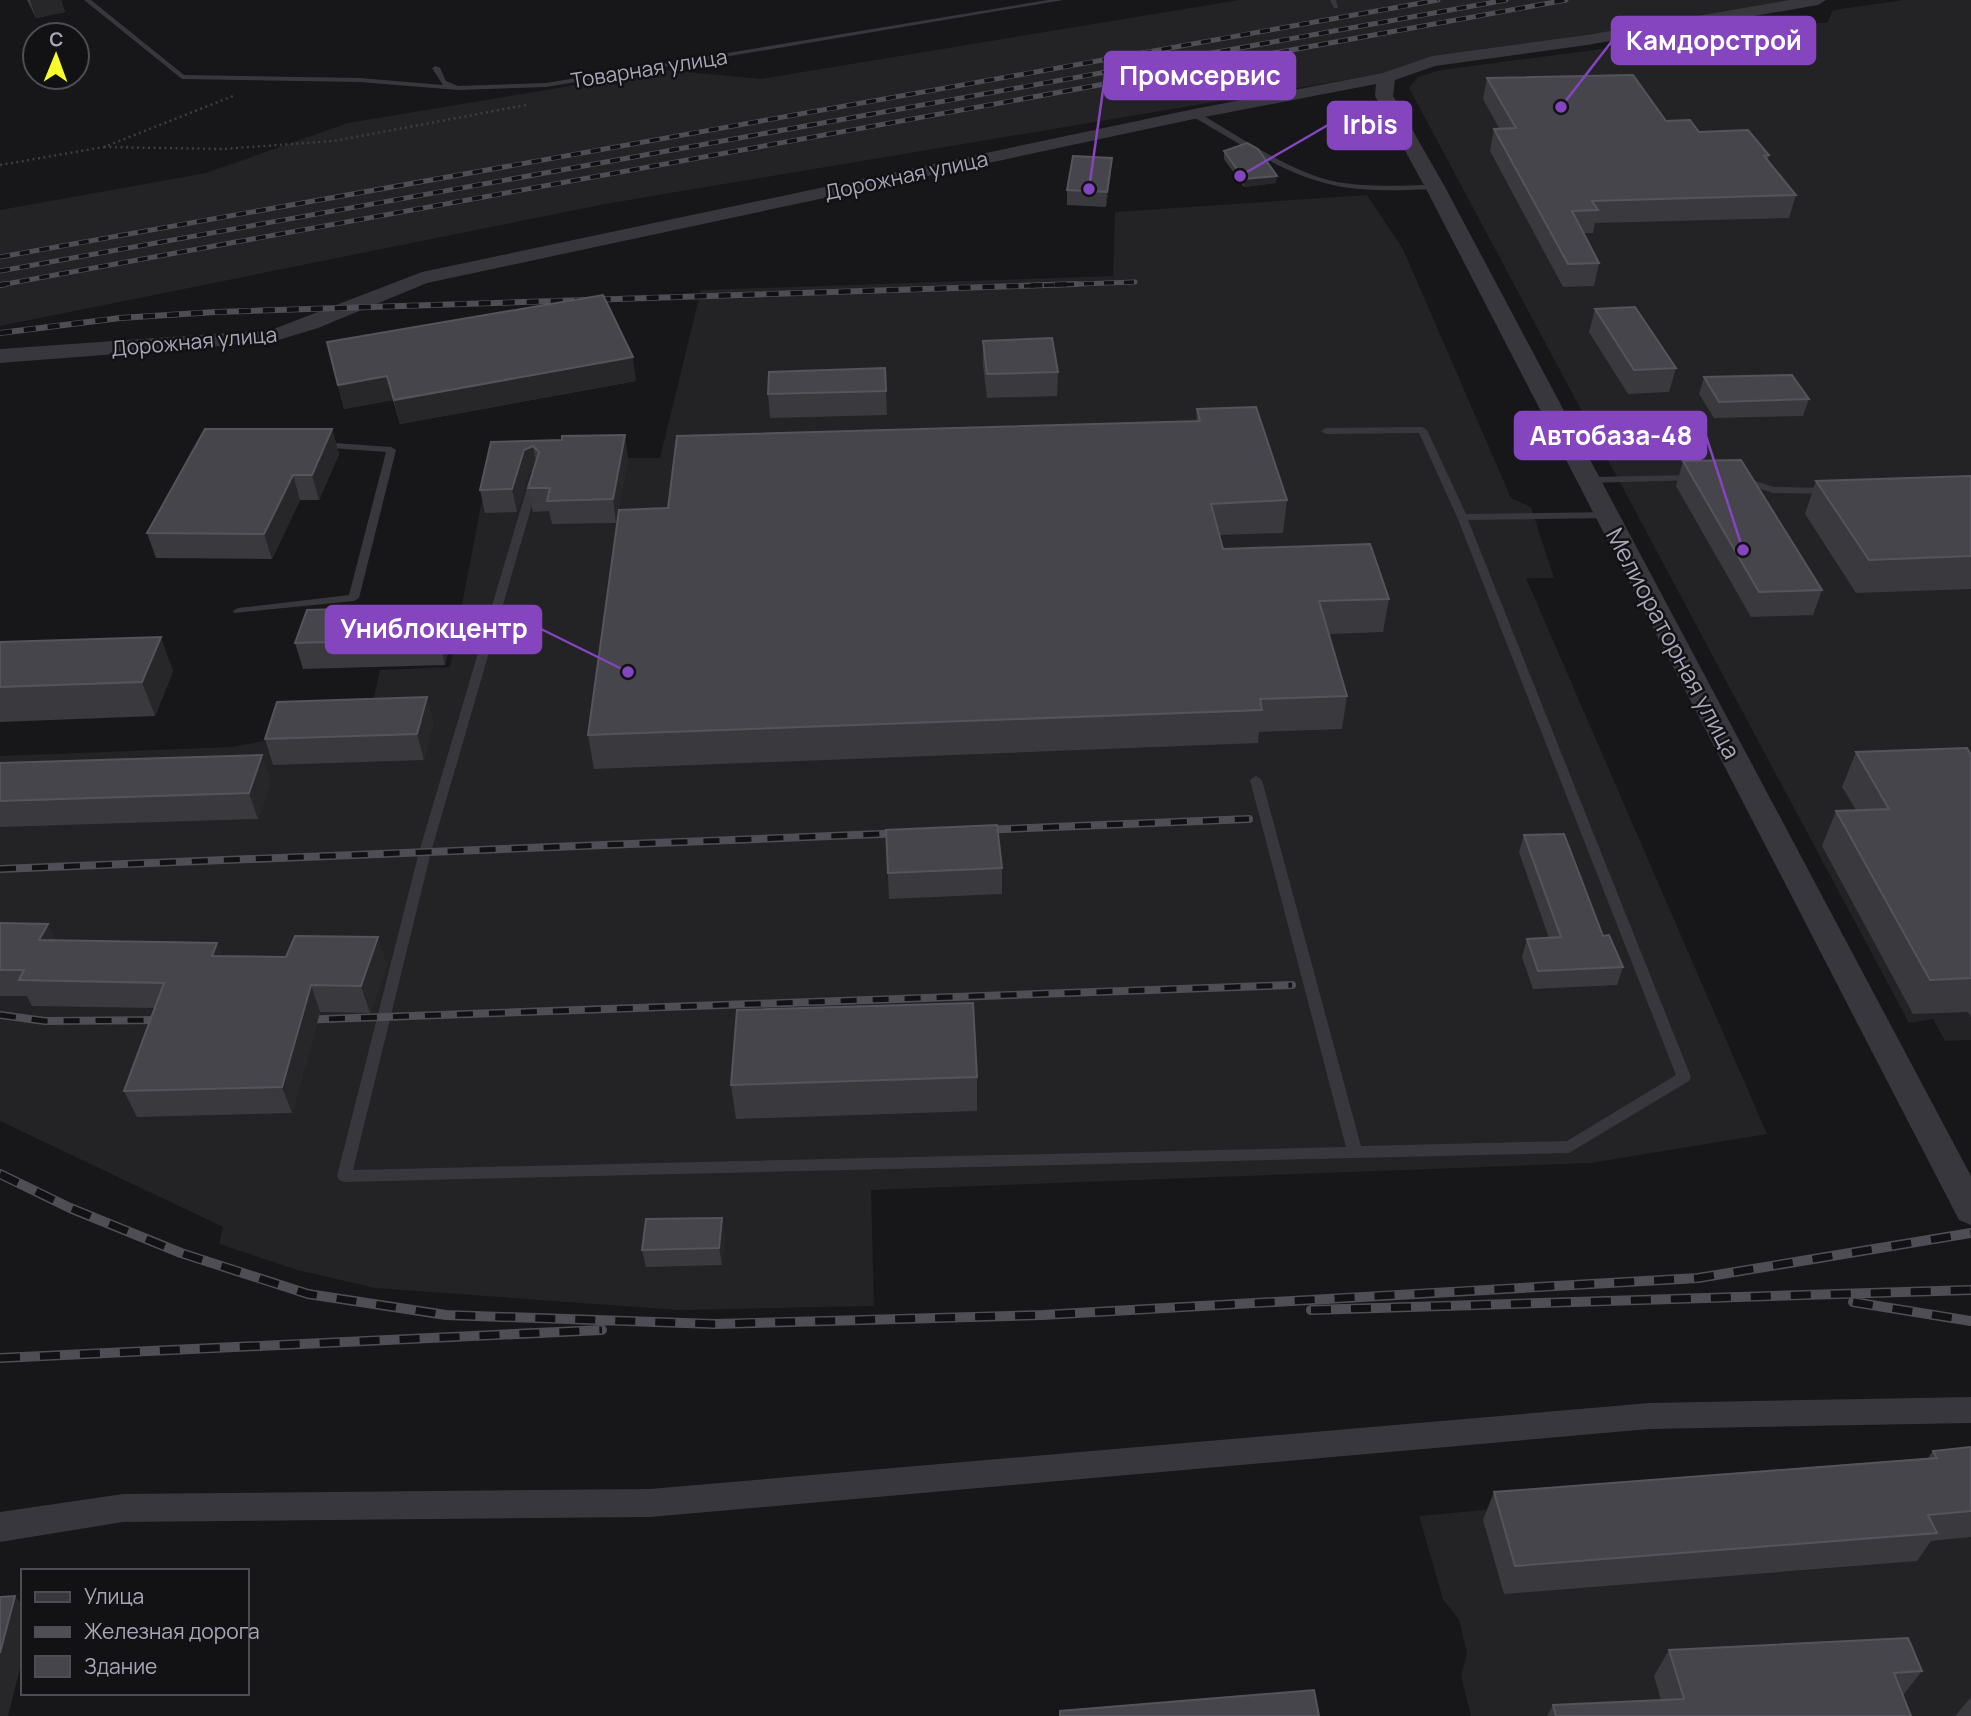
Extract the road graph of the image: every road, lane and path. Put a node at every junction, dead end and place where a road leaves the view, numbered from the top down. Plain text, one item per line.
1 (88, 0) edge
2 (1060, 0) edge
3 (1818, 0) edge
4 (436, 68) dead end
5 (1387, 77) junction
6 (572, 81) junction
7 (458, 88) junction
8 (235, 95) dead end
9 (1194, 114) junction
10 (104, 147) junction
11 (0, 165) edge
12 (1435, 187) junction
13 (0, 356) edge
14 (1326, 431) dead end
15 (312, 444) edge
16 (536, 474) edge
17 (1700, 477) edge
18 (1734, 478) edge
19 (1589, 480) junction
20 (1838, 491) edge
21 (1607, 515) junction
22 (1462, 517) junction
23 (238, 611) dead end
24 (1256, 780) dead end
25 (1355, 1152) junction
26 (1971, 1210) edge
27 (1971, 1410) edge
28 (0, 1527) edge

1 - 7 lane, Товарная улица
2 - 6 lane, Товарная улица
3 - 5 street, Дорожная улица
4 - 7 lane
5 - 9 street, Дорожная улица
5 - 12 street, Мелиораторная улица
6 - 7 lane, Товарная улица
6 - 10 path
8 - 10 path
9 - 12 lane
9 - 13 street, Дорожная улица
10 - 11 path
12 - 19 street, Мелиораторная улица
14 - 22 lane
15 - 23 lane
16 - 25 lane
17 - 19 lane
18 - 20 lane
19 - 21 street, Мелиораторная улица
21 - 22 lane
21 - 26 street, Мелиораторная улица
22 - 25 lane
24 - 25 lane
27 - 28 street

